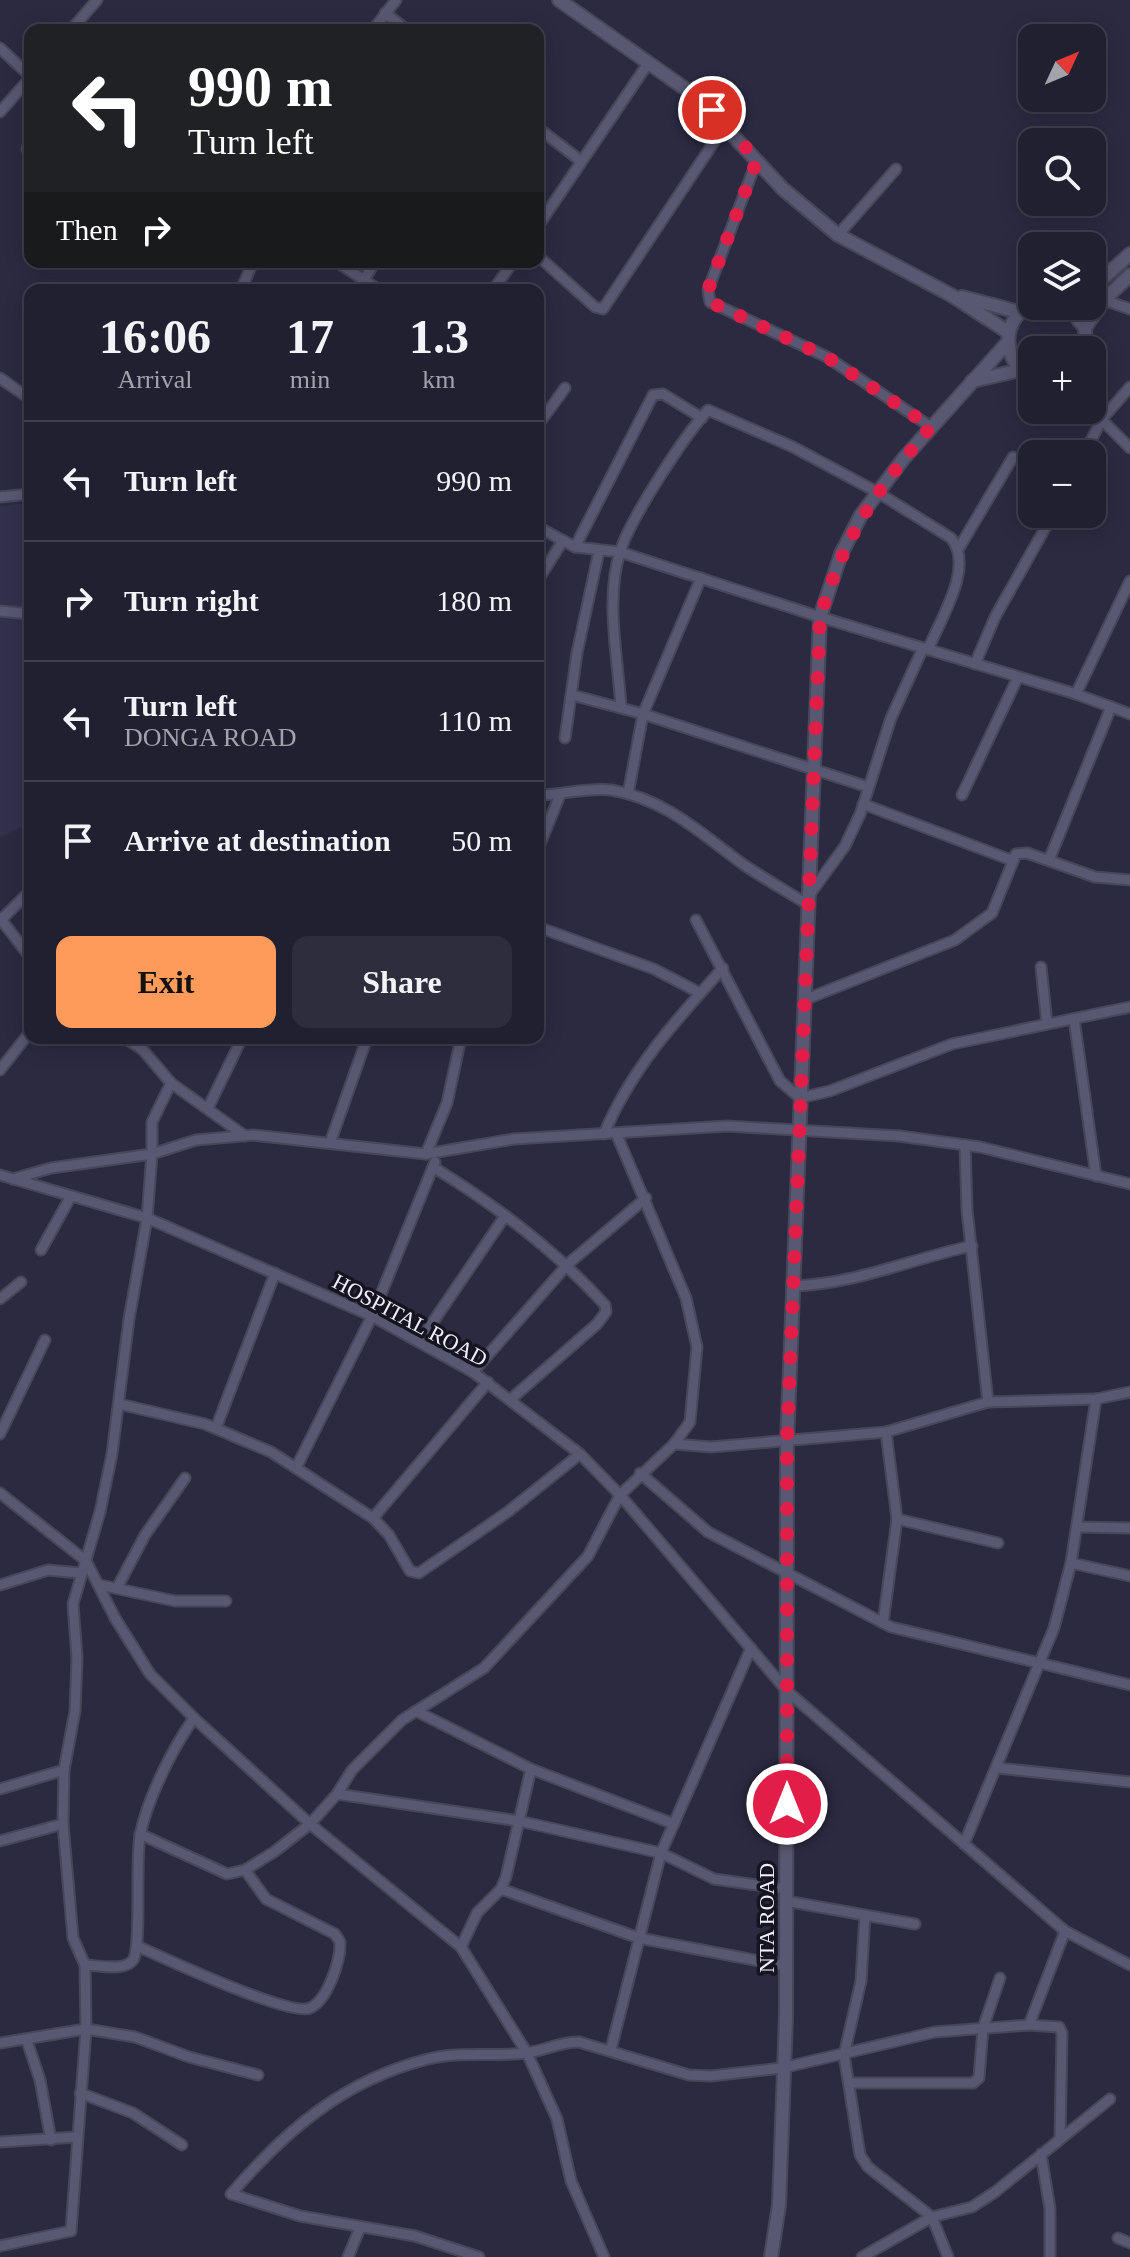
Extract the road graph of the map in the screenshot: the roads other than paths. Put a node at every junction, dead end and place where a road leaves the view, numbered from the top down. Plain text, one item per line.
1 (97, 0) edge
2 (396, 0) edge
3 (559, 0) edge
4 (385, 13) junction
5 (76, 24) edge
6 (377, 24) edge
7 (399, 24) edge
8 (0, 48) edge
9 (649, 62) junction
10 (24, 71) edge
11 (24, 84) edge
12 (0, 112) edge
13 (726, 124) junction
14 (544, 133) edge
15 (757, 160) junction
16 (581, 161) junction
17 (896, 169) dead end
18 (544, 217) edge
19 (838, 235) junction
20 (1130, 254) edge
21 (544, 261) edge
22 (346, 268) edge
23 (371, 268) edge
24 (1106, 275) edge
25 (1130, 275) edge
26 (364, 280) junction
27 (370, 284) edge
28 (951, 295) junction
29 (1106, 298) edge
30 (1106, 301) edge
31 (1130, 309) edge
32 (1018, 312) edge
33 (1018, 314) edge
34 (1078, 320) edge
35 (1090, 320) edge
36 (1085, 328) junction
37 (1085, 336) edge
38 (1008, 337) junction
39 (1018, 366) edge
40 (1018, 374) edge
41 (0, 378) edge
42 (972, 381) junction
43 (1130, 387) edge
44 (565, 388) dead end
45 (24, 395) edge
46 (1106, 414) edge
47 (544, 417) edge
48 (702, 418) junction
49 (1106, 423) edge
50 (931, 427) junction
51 (1130, 448) edge
52 (1013, 457) dead end
53 (877, 492) junction
54 (24, 495) edge
55 (0, 497) edge
56 (1045, 528) edge
57 (544, 531) edge
58 (562, 542) junction
59 (575, 547) junction
60 (959, 548) junction
61 (599, 551) junction
62 (620, 552) junction
63 (544, 570) edge
64 (701, 578) junction
65 (1130, 581) edge
66 (0, 611) edge
67 (24, 613) edge
68 (820, 617) junction
69 (926, 649) junction
70 (975, 664) junction
71 (1018, 677) junction
72 (1076, 694) junction
73 (572, 695) junction
74 (621, 707) junction
75 (1111, 707) junction
76 (643, 714) junction
77 (1130, 714) edge
78 (565, 738) dead end
79 (812, 766) junction
80 (868, 787) junction
81 (628, 794) junction
82 (544, 795) edge
83 (560, 795) junction
84 (962, 795) dead end
85 (863, 804) junction
86 (544, 834) edge
87 (1011, 860) junction
88 (1049, 860) junction
89 (1130, 880) edge
90 (24, 897) edge
91 (807, 901) junction
92 (1, 919) edge
93 (696, 920) dead end
94 (544, 929) edge
95 (24, 949) edge
96 (1041, 967) dead end
97 (723, 968) junction
98 (700, 993) junction
99 (804, 1000) junction
100 (1130, 1007) edge
101 (1074, 1019) junction
102 (1047, 1024) junction
103 (24, 1040) edge
104 (134, 1044) edge
105 (239, 1044) edge
106 (365, 1044) edge
107 (460, 1044) edge
108 (0, 1070) edge
109 (171, 1083) junction
110 (800, 1098) junction
111 (208, 1108) junction
112 (799, 1130) junction
113 (616, 1133) junction
114 (604, 1134) junction
115 (245, 1136) junction
116 (330, 1143) junction
117 (965, 1145) junction
118 (439, 1153) junction
119 (152, 1154) junction
120 (426, 1154) junction
121 (433, 1167) junction
122 (0, 1175) edge
123 (1096, 1176) junction
124 (13, 1179) junction
125 (1130, 1184) edge
126 (71, 1196) junction
127 (646, 1198) junction
128 (505, 1216) junction
129 (147, 1218) junction
130 (972, 1246) junction
131 (41, 1250) dead end
132 (568, 1264) junction
133 (275, 1273) junction
134 (21, 1282) dead end
135 (792, 1286) junction
136 (0, 1299) edge
137 (372, 1316) junction
138 (45, 1340) dead end
139 (420, 1341) junction
140 (473, 1372) junction
141 (488, 1382) junction
142 (1130, 1392) edge
143 (511, 1399) junction
144 (1096, 1399) junction
145 (988, 1402) junction
146 (119, 1404) junction
147 (216, 1428) junction
148 (886, 1432) junction
149 (0, 1434) edge
150 (787, 1443) junction
151 (674, 1444) junction
152 (580, 1454) junction
153 (296, 1468) junction
154 (640, 1473) junction
155 (185, 1478) dead end
156 (0, 1493) edge
157 (620, 1495) junction
158 (373, 1518) junction
159 (897, 1519) junction
160 (1077, 1527) junction
161 (1130, 1528) edge
162 (998, 1543) dead end
163 (86, 1561) junction
164 (1071, 1563) junction
165 (787, 1572) junction
166 (80, 1573) junction
167 (1130, 1576) edge
168 (0, 1585) edge
169 (100, 1585) junction
170 (117, 1588) junction
171 (226, 1601) dead end
172 (883, 1623) junction
173 (751, 1648) junction
174 (1040, 1665) junction
175 (1130, 1685) edge
176 (787, 1691) junction
177 (416, 1711) junction
178 (194, 1718) junction
179 (998, 1768) junction
180 (531, 1769) junction
181 (64, 1770) junction
182 (0, 1776) edge
183 (1130, 1782) edge
184 (1, 1788) edge
185 (337, 1794) junction
186 (519, 1821) junction
187 (63, 1824) junction
188 (310, 1824) junction
189 (674, 1824) junction
190 (140, 1834) junction
191 (0, 1841) edge
192 (964, 1844) junction
193 (661, 1853) junction
194 (245, 1870) junction
195 (501, 1889) junction
196 (786, 1895) junction
197 (865, 1915) junction
198 (915, 1924) dead end
199 (1065, 1931) junction
200 (639, 1938) junction
201 (137, 1946) junction
202 (461, 1947) junction
203 (85, 1965) junction
204 (1130, 1965) edge
205 (786, 1966) junction
206 (1000, 1978) dead end
207 (1029, 2025) junction
208 (983, 2028) junction
209 (86, 2029) junction
210 (27, 2041) junction
211 (0, 2043) edge
212 (611, 2049) junction
213 (527, 2053) junction
214 (844, 2055) junction
215 (782, 2068) junction
216 (258, 2075) dead end
217 (851, 2083) junction
218 (80, 2093) junction
219 (1110, 2099) dead end
220 (76, 2137) junction
221 (1060, 2139) junction
222 (51, 2140) junction
223 (0, 2142) edge
224 (182, 2145) dead end
225 (1041, 2154) junction
226 (932, 2217) junction
227 (360, 2228) junction
228 (1118, 2238) dead end
229 (1130, 2243) edge
230 (0, 2246) edge
231 (348, 2257) edge
232 (479, 2257) edge
233 (604, 2257) edge
234 (771, 2257) edge
235 (862, 2257) edge
236 (948, 2257) edge
237 (1050, 2257) edge

1 - 5 street
2 - 4 street
3 - 9 street
4 - 6 street
4 - 7 street
8 - 10 street
9 - 13 street
9 - 16 street
11 - 12 street
13 - 15 street
13 - 21 street
14 - 16 street
15 - 19 street
15 - 50 street
16 - 18 street
17 - 19 street
19 - 28 street
20 - 24 street
22 - 26 street
23 - 26 street
25 - 29 street
26 - 27 street
28 - 32 street
28 - 38 street
30 - 31 street
33 - 38 street, NTA ROAD
34 - 36 street
35 - 36 street
36 - 37 street
38 - 39 street
38 - 42 street, NTA ROAD
40 - 42 street
41 - 45 street
42 - 50 street, NTA ROAD
43 - 46 street
44 - 47 street
48 - 53 street
48 - 59 street
48 - 62 street
49 - 51 street
50 - 53 street, NTA ROAD
52 - 60 street
53 - 60 street
53 - 68 street, NTA ROAD
54 - 55 street
56 - 70 street
57 - 58 street
58 - 59 street
58 - 63 street
59 - 61 street
60 - 69 street
61 - 62 street
61 - 73 street
62 - 64 street
62 - 74 street
64 - 68 street
64 - 76 street
65 - 72 street
66 - 67 street
68 - 69 street
68 - 79 street, NTA ROAD
69 - 70 street
69 - 80 street
70 - 71 street
71 - 72 street
71 - 84 street
72 - 75 street
73 - 74 street
73 - 78 street
74 - 76 street
75 - 77 street
75 - 88 street
76 - 79 street
76 - 81 street
79 - 80 street
79 - 91 street, NTA ROAD
80 - 85 street
81 - 83 street
81 - 91 street
82 - 83 street
83 - 86 street
85 - 87 street
85 - 91 street
87 - 88 street
87 - 99 street
88 - 89 street
90 - 92 street
91 - 99 street, NTA ROAD
92 - 95 street
93 - 97 street
94 - 98 street
96 - 102 street
97 - 98 street
97 - 110 street
98 - 114 street
99 - 110 street, NTA ROAD
100 - 101 street
101 - 102 street
101 - 123 street
102 - 110 street
103 - 108 street
104 - 109 street
105 - 111 street
106 - 116 street
107 - 120 street
109 - 111 street
109 - 119 street
110 - 112 street, NTA ROAD
111 - 115 street
112 - 113 street
112 - 117 street
112 - 135 street, NTA ROAD
113 - 114 street
113 - 127 street
114 - 118 street
115 - 116 street
115 - 119 street
116 - 120 street
117 - 123 street
117 - 130 street
118 - 120 street
118 - 121 street
119 - 124 street
119 - 129 street
121 - 128 street
121 - 137 street
122 - 124 street, HOSPITAL ROAD
123 - 125 street
124 - 126 street, HOSPITAL ROAD
126 - 129 street, HOSPITAL ROAD
126 - 131 street
127 - 132 street
127 - 151 street
128 - 132 street
128 - 139 street
129 - 133 street, HOSPITAL ROAD
129 - 146 street
130 - 135 street
130 - 145 street
132 - 140 street
132 - 143 street
133 - 137 street, HOSPITAL ROAD
133 - 147 street
134 - 136 street
135 - 150 street, NTA ROAD
137 - 139 street, HOSPITAL ROAD
137 - 153 street
138 - 149 street
139 - 140 street, HOSPITAL ROAD
140 - 141 street, HOSPITAL ROAD
141 - 143 street, HOSPITAL ROAD
141 - 158 street
142 - 144 street
143 - 152 street, HOSPITAL ROAD
144 - 145 street
144 - 160 street
145 - 148 street
146 - 147 street
146 - 163 street
147 - 153 street
148 - 150 street
148 - 159 street
150 - 151 street
150 - 165 street, NTA ROAD
151 - 154 street
152 - 157 street, HOSPITAL ROAD
152 - 158 street
153 - 158 street
154 - 157 street
154 - 165 street
155 - 170 street
156 - 163 street
157 - 173 street, HOSPITAL ROAD
157 - 177 street
159 - 162 street
159 - 172 street
160 - 161 street
160 - 164 street
163 - 166 street
163 - 169 street
164 - 167 street
164 - 174 street
165 - 172 street
165 - 176 street, NTA ROAD
166 - 168 street
166 - 181 street
169 - 170 street
169 - 178 street
170 - 171 street
172 - 174 street
173 - 176 street, HOSPITAL ROAD
173 - 189 street
174 - 175 street
174 - 179 street
176 - 192 street, HOSPITAL ROAD
176 - 196 street, NTA ROAD
177 - 180 street
177 - 185 street
178 - 188 street
178 - 190 street
179 - 183 street
179 - 192 street
180 - 186 street
180 - 189 street
181 - 184 street
181 - 187 street
182 - 184 street
185 - 186 street
185 - 188 street
186 - 193 street
186 - 195 street
187 - 191 street
187 - 203 street
188 - 194 street
188 - 202 street
189 - 193 street
190 - 194 street
190 - 201 street
192 - 199 street, HOSPITAL ROAD
193 - 196 street
193 - 200 street
194 - 201 street
195 - 200 street
195 - 202 street
196 - 197 street
196 - 205 street, NTA ROAD
197 - 198 street
197 - 214 street
199 - 204 street, HOSPITAL ROAD
199 - 207 street
200 - 205 street
200 - 212 street
201 - 203 street
202 - 213 street
203 - 209 street
205 - 215 street, NTA ROAD
206 - 208 street
207 - 208 street
207 - 221 street
208 - 214 street
208 - 217 street
209 - 210 street
209 - 216 street
209 - 218 street
210 - 211 street
210 - 222 street
212 - 213 street
212 - 215 street
213 - 227 street
213 - 233 street
214 - 215 street
214 - 217 street
215 - 234 street, NTA ROAD
217 - 226 street
218 - 220 street
218 - 224 street
219 - 221 street
220 - 222 street
220 - 230 street
221 - 225 street
222 - 223 street
225 - 226 street
225 - 237 street
226 - 235 street
226 - 236 street
227 - 231 street
227 - 232 street
228 - 229 street

